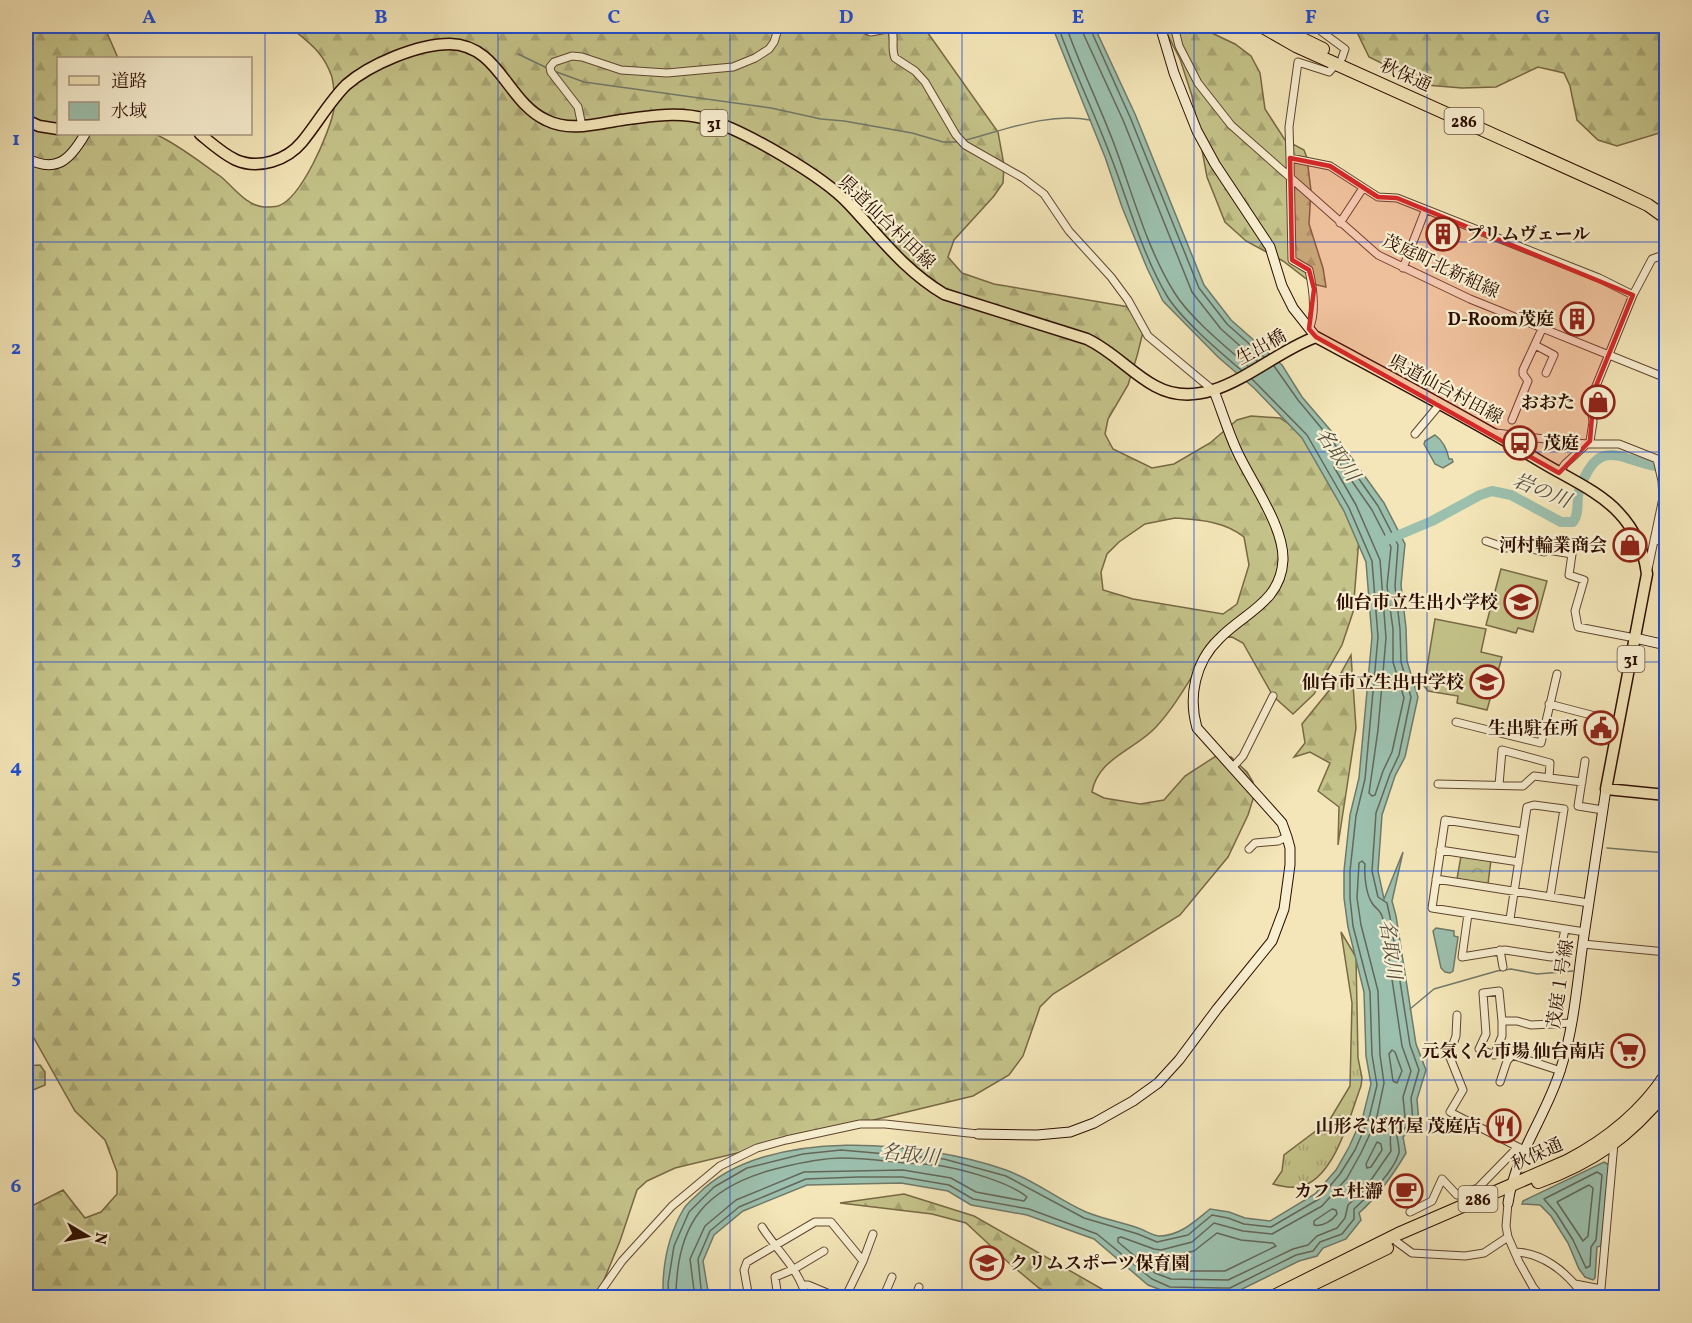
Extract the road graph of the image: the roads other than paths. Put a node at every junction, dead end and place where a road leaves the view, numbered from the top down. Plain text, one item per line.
1 (779, 26) edge
2 (856, 26) edge
3 (1160, 26) edge
4 (1174, 26) edge
5 (1261, 26) edge
6 (1276, 26) edge
7 (1314, 26) edge
8 (891, 27) edge
9 (1339, 61) junction
10 (26, 120) edge
11 (582, 126) junction
12 (57, 129) edge
13 (84, 135) edge
14 (201, 135) edge
15 (26, 158) edge
16 (1290, 158) junction
17 (1290, 176) junction
18 (1363, 188) junction
19 (1666, 209) edge
20 (1425, 211) junction
21 (1666, 218) edge
22 (1340, 223) junction
23 (1666, 254) edge
24 (1403, 268) junction
25 (1633, 295) junction
26 (1542, 329) junction
27 (1311, 335) junction
28 (1535, 345) junction
29 (1608, 355) junction
30 (1546, 373) dead end
31 (1666, 378) edge
32 (1230, 383) joint
33 (1214, 391) junction
34 (1440, 404) junction
35 (1512, 420) dead end
36 (1494, 433) junction
37 (1415, 434) dead end
38 (1586, 444) junction
39 (1666, 459) edge
40 (1657, 461) junction
41 (1562, 474) junction
42 (1654, 540) junction
43 (1666, 540) edge
44 (1486, 541) dead end
45 (1647, 574) junction
46 (1635, 638) junction
47 (1666, 645) edge
48 (1557, 674) dead end
49 (1273, 696) dead end
50 (1549, 704) junction
51 (1456, 722) dead end
52 (1618, 722) junction
53 (1585, 761) dead end
54 (1233, 768) junction
55 (1549, 778) junction
56 (1582, 782) junction
57 (1438, 784) dead end
58 (1499, 785) junction
59 (1606, 789) junction
60 (1666, 795) edge
61 (1603, 810) junction
62 (1523, 832) junction
63 (1287, 837) junction
64 (1249, 849) dead end
65 (1440, 850) junction
66 (1519, 862) junction
67 (1436, 879) junction
68 (1515, 891) junction
69 (1550, 897) junction
70 (1589, 903) junction
71 (1468, 914) junction
72 (1510, 920) junction
73 (1565, 929) junction
74 (1585, 933) junction
75 (1583, 944) junction
76 (1500, 950) junction
77 (1666, 952) edge
78 (1503, 967) dead end
79 (1456, 1015) dead end
80 (1502, 1021) junction
81 (1572, 1023) junction
82 (1561, 1071) junction
83 (1666, 1075) edge
84 (1500, 1082) dead end
85 (1661, 1098) edge
86 (978, 1134) joint
87 (1614, 1142) junction
88 (1521, 1148) junction
89 (1511, 1189) junction
90 (1410, 1212) dead end
91 (762, 1227) dead end
92 (873, 1234) dead end
93 (1509, 1237) junction
94 (1397, 1242) junction
95 (774, 1246) junction
96 (824, 1251) dead end
97 (1516, 1252) junction
98 (863, 1261) junction
99 (794, 1269) junction
100 (892, 1277) dead end
101 (1575, 1284) junction
102 (804, 1286) junction
103 (919, 1287) dead end
104 (596, 1298) edge
105 (749, 1298) edge
106 (778, 1298) edge
107 (806, 1298) edge
108 (839, 1298) edge
109 (845, 1298) edge
110 (883, 1298) edge
111 (915, 1298) edge
112 (1270, 1298) edge
113 (1288, 1298) edge
114 (1542, 1298) edge
115 (1615, 1298) edge

1 - 11 street
2 - 8 street
3 - 27 street
4 - 17 street, 茂庭町北新組線
5 - 9 highway, 秋保通 / 286
6 - 9 highway, 秋保通 / 286
7 - 9 street
8 - 33 street
9 - 16 street
9 - 19 highway, 秋保通 / 286
9 - 21 highway, 秋保通 / 286
10 - 12 main road
11 - 14 main road, 県道仙台村田線 / 31
11 - 33 main road, 県道仙台村田線 / 31
13 - 15 street
16 - 17 street
16 - 18 street
17 - 22 street, 茂庭町北新組線
17 - 27 street
18 - 20 street
18 - 22 street
20 - 24 street
20 - 25 street
22 - 24 street, 茂庭町北新組線
23 - 25 street
24 - 26 street, 茂庭町北新組線
25 - 29 street
26 - 28 street
26 - 29 street, 茂庭町北新組線
27 - 32 main road, 生出橋 / 31
27 - 34 main road, 県道仙台村田線 / 31
28 - 30 street
28 - 35 street
29 - 31 street, 茂庭町北新組線
29 - 38 street
32 - 33 main road, 県道仙台村田線 / 31
33 - 54 street
34 - 36 main road, 県道仙台村田線 / 31
34 - 37 street
36 - 38 street
36 - 41 main road, 県道仙台村田線 / 31
38 - 40 street
38 - 41 street
39 - 40 street
40 - 42 street
41 - 45 main road, 31
42 - 43 street
42 - 45 street
44 - 46 street
45 - 46 main road, 31
46 - 47 street
46 - 52 main road, 31
48 - 50 street
49 - 54 street
50 - 51 street
50 - 52 street
52 - 59 main road, 31
53 - 56 street
54 - 63 street
55 - 56 street
55 - 58 street
55 - 58 street
56 - 61 street
57 - 58 street
59 - 60 main road
59 - 61 street, 茂庭１号線
61 - 70 street, 茂庭１号線
62 - 65 street
62 - 66 street
62 - 69 street
63 - 64 street
63 - 86 street
65 - 66 street
65 - 67 street
66 - 68 street
67 - 68 street
67 - 71 street
68 - 69 street
68 - 72 street
69 - 70 street
70 - 74 street, 茂庭１号線
71 - 72 street
71 - 76 street
72 - 73 street
73 - 74 street
73 - 76 street
74 - 75 street, 茂庭１号線
75 - 77 street
75 - 81 street, 茂庭１号線
76 - 78 street
79 - 88 street
80 - 80 street
80 - 81 street
81 - 82 street, 茂庭１号線
82 - 84 street
82 - 88 street, 茂庭１号線
83 - 85 highway, 秋保通 / 286
85 - 87 highway, 秋保通 / 286
85 - 89 highway, 秋保通 / 286
86 - 104 street
87 - 89 highway, 秋保通 / 286
87 - 101 street
88 - 89 street, 茂庭１号線
88 - 90 street
89 - 93 street
89 - 94 highway, 秋保通 / 286
89 - 112 highway, 秋保通 / 286
91 - 95 street
92 - 98 street
93 - 94 street
93 - 97 street
94 - 113 highway, 秋保通 / 286
95 - 98 street
95 - 99 street
95 - 105 street
96 - 99 street
97 - 101 street
97 - 114 street
98 - 109 street
99 - 102 street
99 - 106 street
100 - 110 street
101 - 115 street
102 - 107 street
102 - 108 street
103 - 111 street

